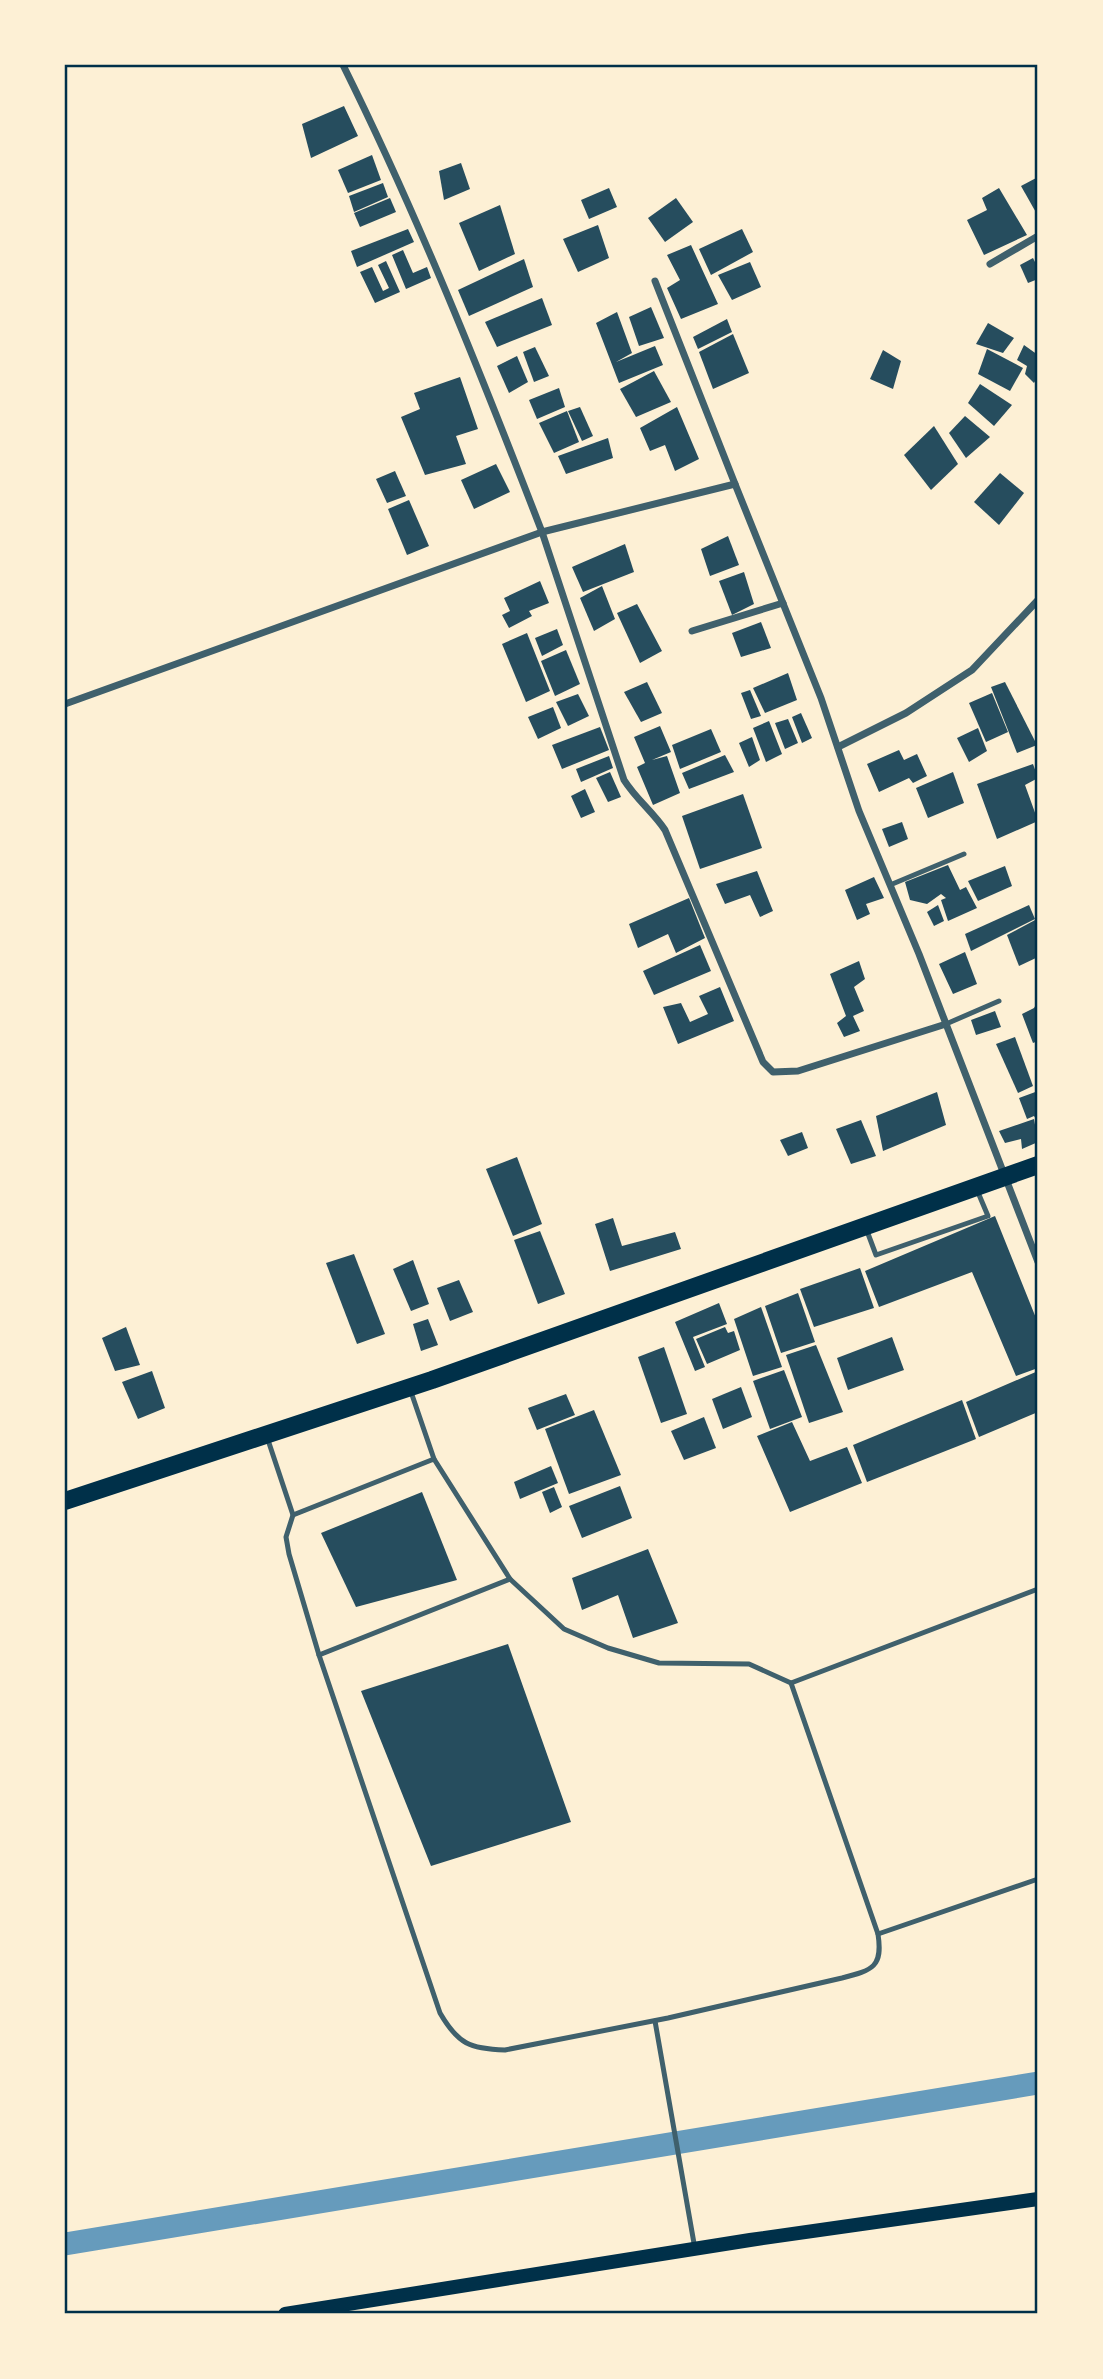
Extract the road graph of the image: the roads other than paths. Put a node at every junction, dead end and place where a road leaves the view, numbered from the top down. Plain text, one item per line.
1 (343, 65) edge
2 (1038, 236) edge
3 (990, 264) dead end
4 (655, 281) dead end
5 (735, 484) junction
6 (542, 531) junction
7 (1038, 600) edge
8 (783, 603) junction
9 (692, 631) dead end
10 (65, 704) edge
11 (838, 747) junction
12 (964, 854) dead end
13 (890, 885) junction
14 (999, 1002) dead end
15 (946, 1024) junction
16 (1038, 1165) edge
17 (1005, 1177) junction
18 (976, 1187) junction
19 (866, 1227) junction
20 (1038, 1262) edge
21 (410, 1388) junction
22 (266, 1434) junction
23 (434, 1459) junction
24 (65, 1501) edge
25 (293, 1515) junction
26 (510, 1579) junction
27 (1038, 1589) edge
28 (319, 1655) junction
29 (791, 1683) junction
30 (1038, 1879) edge
31 (878, 1934) junction
32 (655, 2021) junction
33 (1038, 2199) edge
34 (695, 2249) junction
35 (285, 2314) edge

1 - 6 street
2 - 3 street
4 - 5 street
5 - 6 street
5 - 8 street
6 - 10 street
6 - 15 street
7 - 11 street
8 - 9 street
8 - 11 street
11 - 13 street
12 - 13 lane
13 - 15 street
14 - 15 lane
15 - 17 street
16 - 17 main road
17 - 18 main road
17 - 20 street
18 - 19 main road
18 - 19 lane
19 - 21 main road
21 - 22 main road
21 - 23 lane
22 - 24 main road
22 - 25 lane
23 - 25 lane
23 - 26 lane
25 - 28 lane
26 - 28 lane
26 - 29 lane
27 - 29 lane
28 - 32 lane
29 - 31 lane
30 - 31 lane
31 - 32 lane
32 - 34 lane
33 - 34 main road
34 - 35 main road

